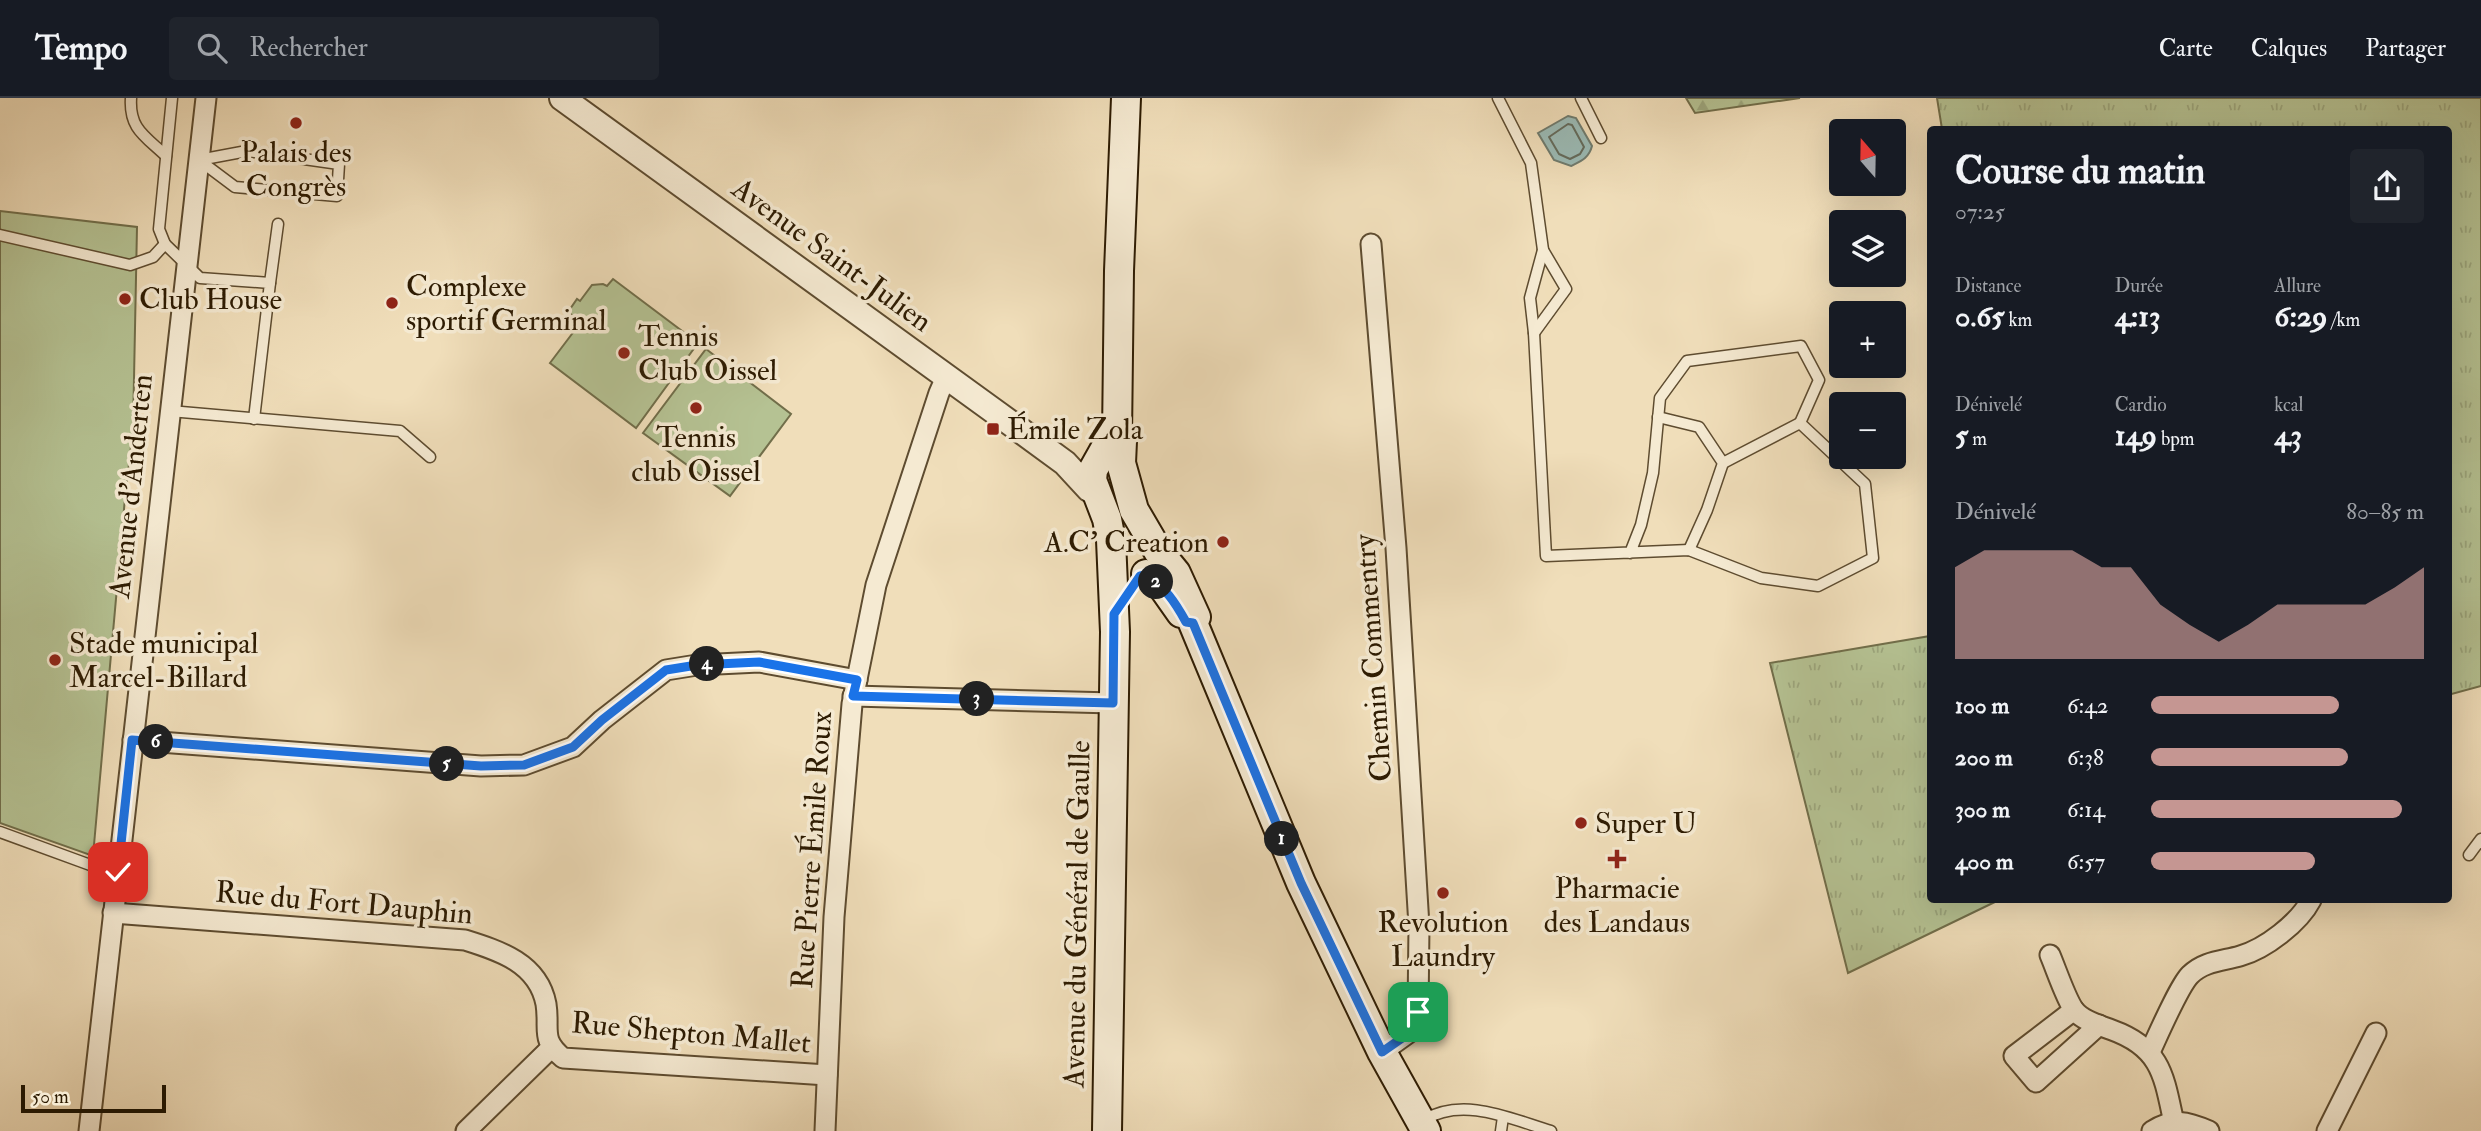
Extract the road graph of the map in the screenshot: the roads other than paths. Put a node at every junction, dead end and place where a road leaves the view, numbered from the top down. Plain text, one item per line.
1 (131, 98) edge
2 (172, 98) edge
3 (206, 98) edge
4 (562, 98) edge
5 (1126, 98) edge
6 (1498, 98) edge
7 (1581, 98) edge
8 (1601, 138) dead end
9 (166, 156) junction
10 (199, 160) junction
11 (278, 224) dead end
12 (0, 235) edge
13 (165, 244) junction
14 (1371, 244) dead end
15 (1543, 250) junction
16 (187, 265) junction
17 (270, 283) junction
18 (1534, 333) junction
19 (946, 377) junction
20 (170, 411) junction
21 (1658, 417) junction
22 (254, 419) junction
23 (1800, 423) junction
24 (1112, 453) junction
25 (430, 457) dead end
26 (1065, 463) junction
27 (1723, 463) junction
28 (1095, 492) junction
29 (1689, 550) junction
30 (1630, 553) junction
31 (1112, 557) junction
32 (1148, 567) junction
33 (1114, 614) junction
34 (855, 688) junction
35 (1113, 703) junction
36 (132, 740) junction
37 (0, 832) edge
38 (2481, 839) edge
39 (2469, 855) dead end
40 (118, 872) junction
41 (2310, 903) edge
42 (113, 913) junction
43 (2050, 955) dead end
44 (2074, 1010) junction
45 (2099, 1025) junction
46 (2376, 1033) dead end
47 (551, 1048) junction
48 (1382, 1052) junction
49 (2150, 1052) junction
50 (827, 1074) junction
51 (1503, 1117) junction
52 (2174, 1123) junction
53 (1423, 1127) edge
54 (89, 1131) edge
55 (466, 1131) edge
56 (825, 1131) edge
57 (1107, 1131) edge
58 (1502, 1131) edge
59 (1551, 1131) edge
60 (2152, 1131) edge
61 (2208, 1131) edge
62 (2327, 1131) edge

1 - 9 lane
2 - 9 lane
3 - 10 street, Avenue d'Anderten
4 - 19 street, Avenue Saint-Julien
5 - 24 main road, Avenue du Général de Gaulle
6 - 15 lane
7 - 8 lane
9 - 13 lane
10 - 10 lane
10 - 16 street, Avenue d'Anderten
11 - 17 lane
12 - 13 lane
13 - 16 lane
14 - 48 street, Chemin Commentry
15 - 18 lane
15 - 18 lane
16 - 17 lane
16 - 20 street, Avenue d'Anderten
17 - 22 lane
18 - 30 lane
19 - 26 street, Avenue Saint-Julien
19 - 34 street, Rue Pierre Émile Roux
20 - 22 lane
20 - 36 street, Avenue d'Anderten
21 - 23 lane
21 - 27 lane
21 - 30 lane
22 - 25 lane
23 - 27 lane
23 - 29 lane
24 - 26 street
24 - 28 main road, Avenue du Général de Gaulle
24 - 32 main road, Avenue du Général de Gaulle
26 - 28 street, Avenue Saint-Julien
27 - 29 lane
28 - 31 main road, Avenue du Général de Gaulle
29 - 30 lane
31 - 32 main road
31 - 33 main road, Avenue du Général de Gaulle
32 - 33 main road
32 - 48 main road
33 - 35 main road, Avenue du Général de Gaulle
34 - 35 street
34 - 36 street
34 - 50 street, Rue Pierre Émile Roux
35 - 57 main road, Avenue du Général de Gaulle
36 - 40 street, Avenue d'Anderten
37 - 40 lane
38 - 39 lane
40 - 42 street, Avenue d'Anderten
41 - 49 street
42 - 47 street, Rue du Fort Dauphin
42 - 54 street, Avenue d'Anderten
43 - 44 street
44 - 45 street
44 - 45 street
45 - 49 street
46 - 62 street
47 - 50 street, Rue Shepton Mallet
47 - 55 street
48 - 53 main road
49 - 52 street
50 - 56 street, Rue Pierre Émile Roux
51 - 53 lane
51 - 58 lane
51 - 59 lane
52 - 60 street
52 - 61 street

